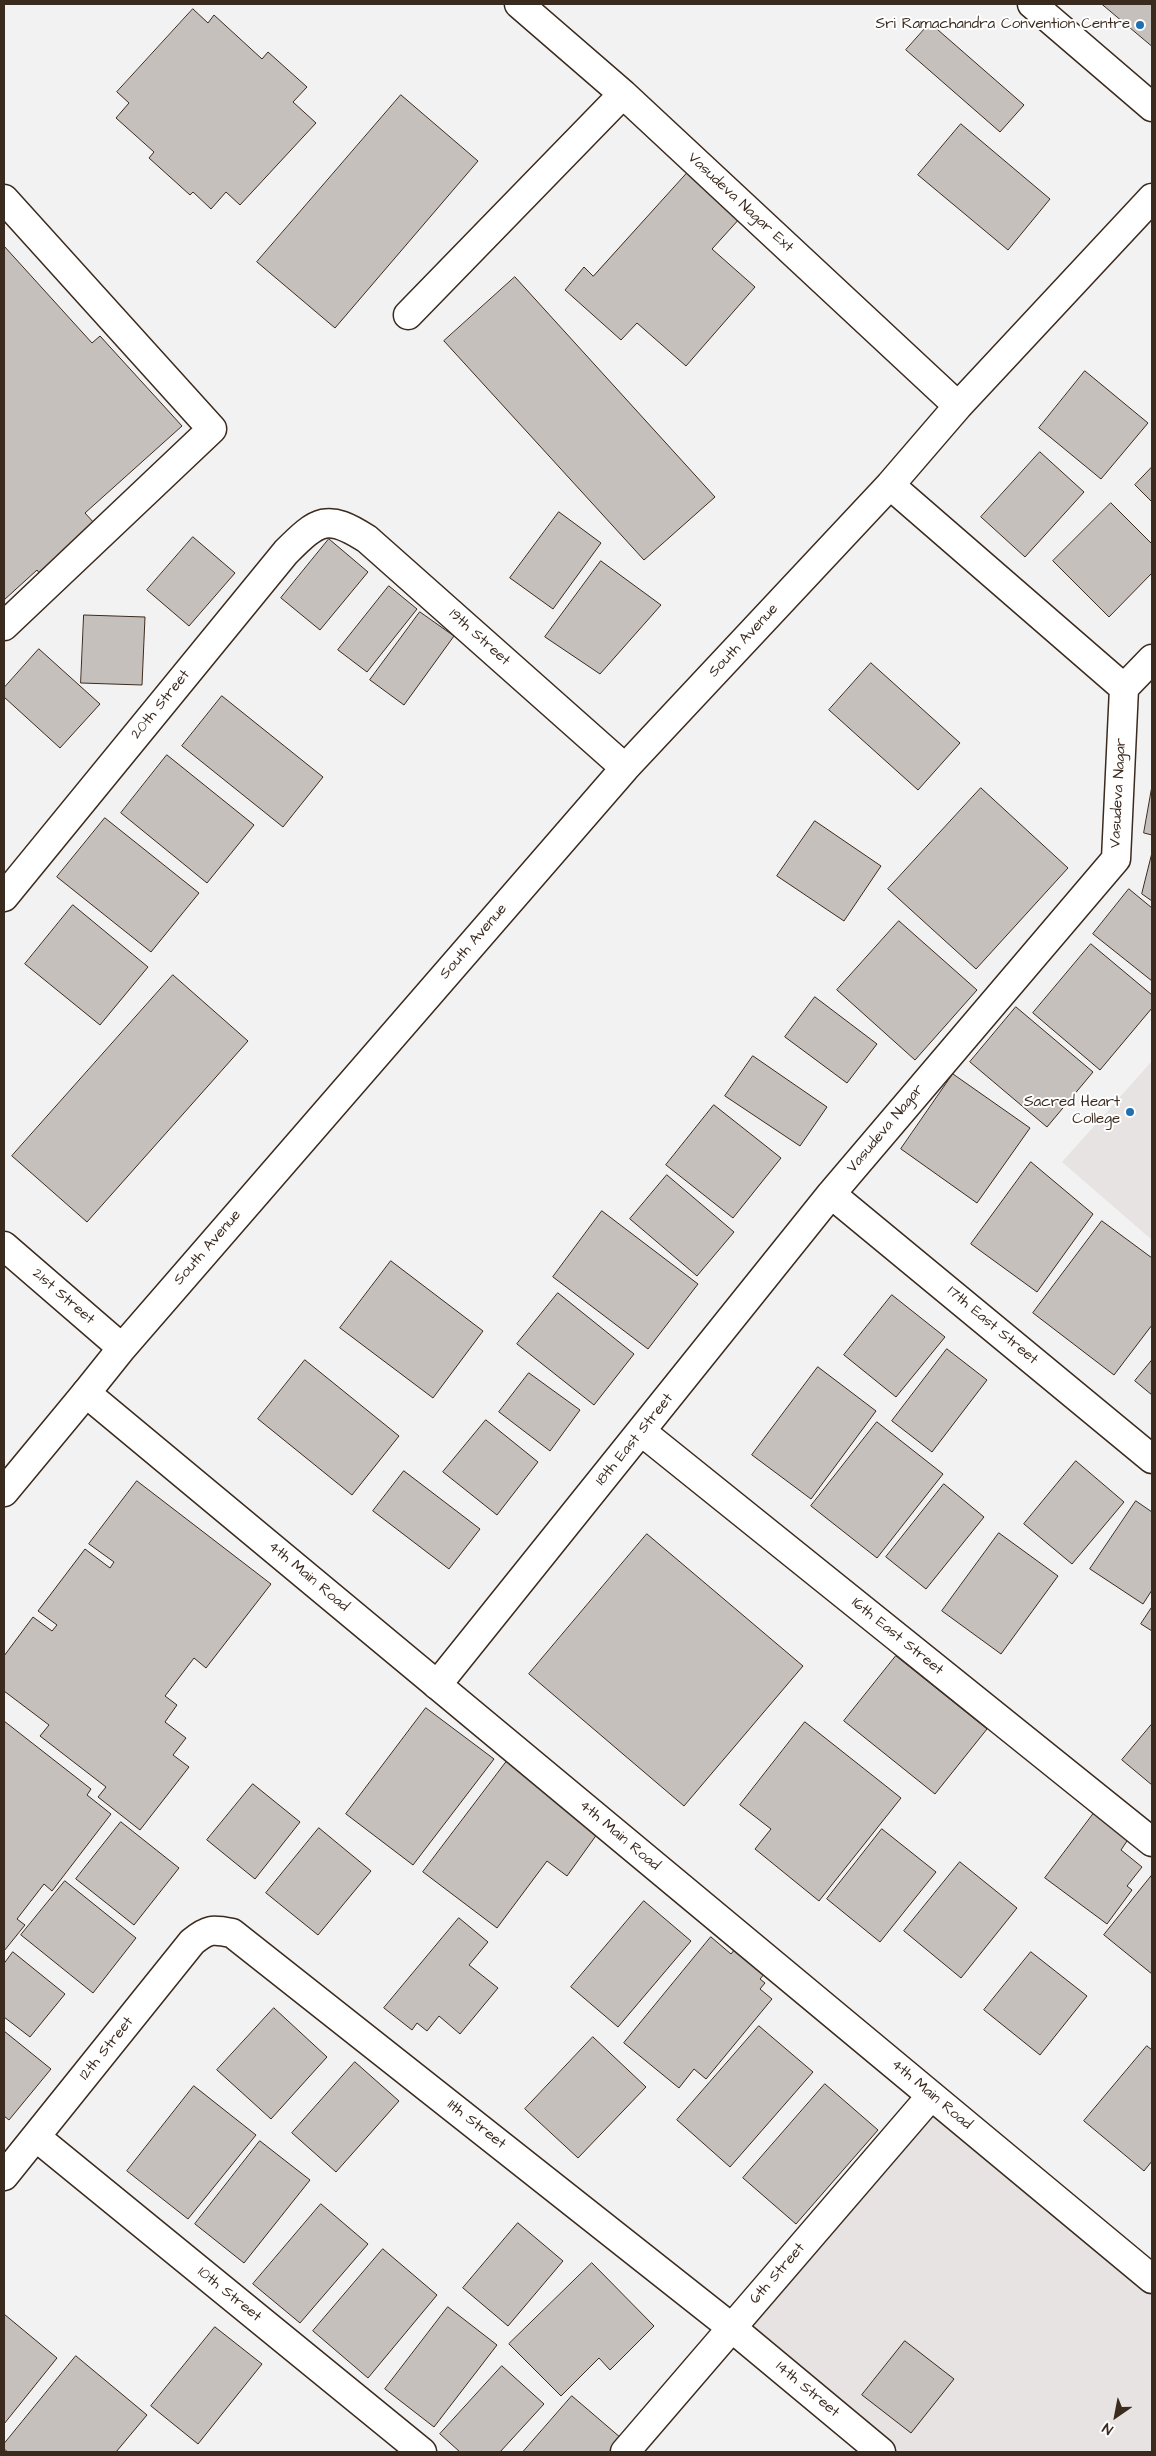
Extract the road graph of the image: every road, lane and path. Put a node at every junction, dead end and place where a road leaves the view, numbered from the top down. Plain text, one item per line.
1 (519, 4) edge
2 (1032, 4) edge
3 (623, 94) junction
4 (1152, 106) edge
5 (1152, 198) edge
6 (4, 199) edge
7 (408, 315) dead end
8 (958, 406) junction
9 (890, 485) junction
10 (327, 522) joint
11 (4, 626) edge
12 (1152, 659) edge
13 (1124, 688) junction
14 (626, 768) junction
15 (4, 897) edge
16 (831, 1194) junction
17 (4, 1246) edge
18 (122, 1348) junction
19 (86, 1393) junction
20 (642, 1432) junction
21 (1152, 1459) edge
22 (4, 1492) edge
23 (438, 1685) junction
24 (1152, 1842) edge
25 (216, 1930) joint
26 (931, 2096) junction
27 (36, 2137) junction
28 (4, 2176) edge
29 (1152, 2280) edge
30 (732, 2328) junction
31 (422, 2452) edge
32 (625, 2452) edge
33 (882, 2452) edge

1 - 3 street, Vasudeva Nagar Ext
2 - 4 street
3 - 7 street
3 - 8 street, Vasudeva Nagar Ext
5 - 8 street, South Avenue
6 - 11 street
8 - 9 street, South Avenue
9 - 13 street
9 - 14 street, South Avenue
10 - 14 street, 19th Street
10 - 15 street, 20th Street
12 - 13 street
13 - 16 street, Vasudeva Nagar
14 - 18 street, South Avenue
16 - 20 street, 18th East Street
16 - 21 street, 17th East Street
17 - 18 street, 21st Street
18 - 19 street, South Avenue
19 - 22 street, South Avenue
19 - 23 street, 4th Main Road
20 - 23 street, 18th East Street
20 - 24 street, 16th East Street
23 - 26 street, 4th Main Road
25 - 27 street, 12th Street
25 - 30 street, 11th Street
26 - 29 street, 4th Main Road
26 - 30 street, 6th Street
27 - 28 street, 12th Street
27 - 31 street, 10th Street
30 - 32 street, 6th Street
30 - 33 street, 14th Street

